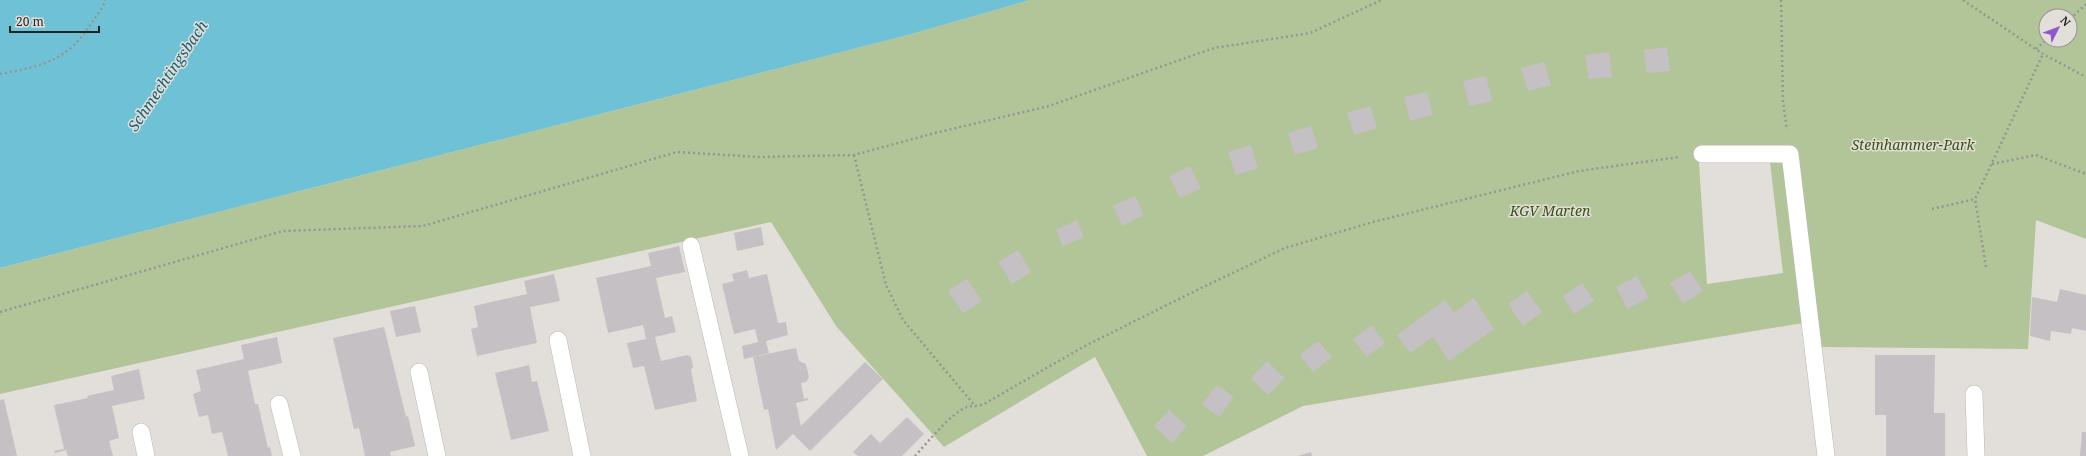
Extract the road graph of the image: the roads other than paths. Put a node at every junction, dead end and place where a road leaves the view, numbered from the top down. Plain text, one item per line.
1 (1694, 155) road end
2 (691, 246) dead end
3 (558, 340) dead end
4 (419, 372) dead end
5 (1974, 394) dead end
6 (279, 404) dead end
7 (141, 432) dead end
8 (146, 456) edge
9 (292, 456) edge
10 (437, 456) edge
11 (582, 456) edge
12 (740, 456) edge
13 (1826, 456) edge
14 (1976, 456) edge

1 - 13 lane
2 - 12 lane
3 - 11 lane
4 - 10 lane
5 - 14 lane
6 - 9 lane
7 - 8 lane

